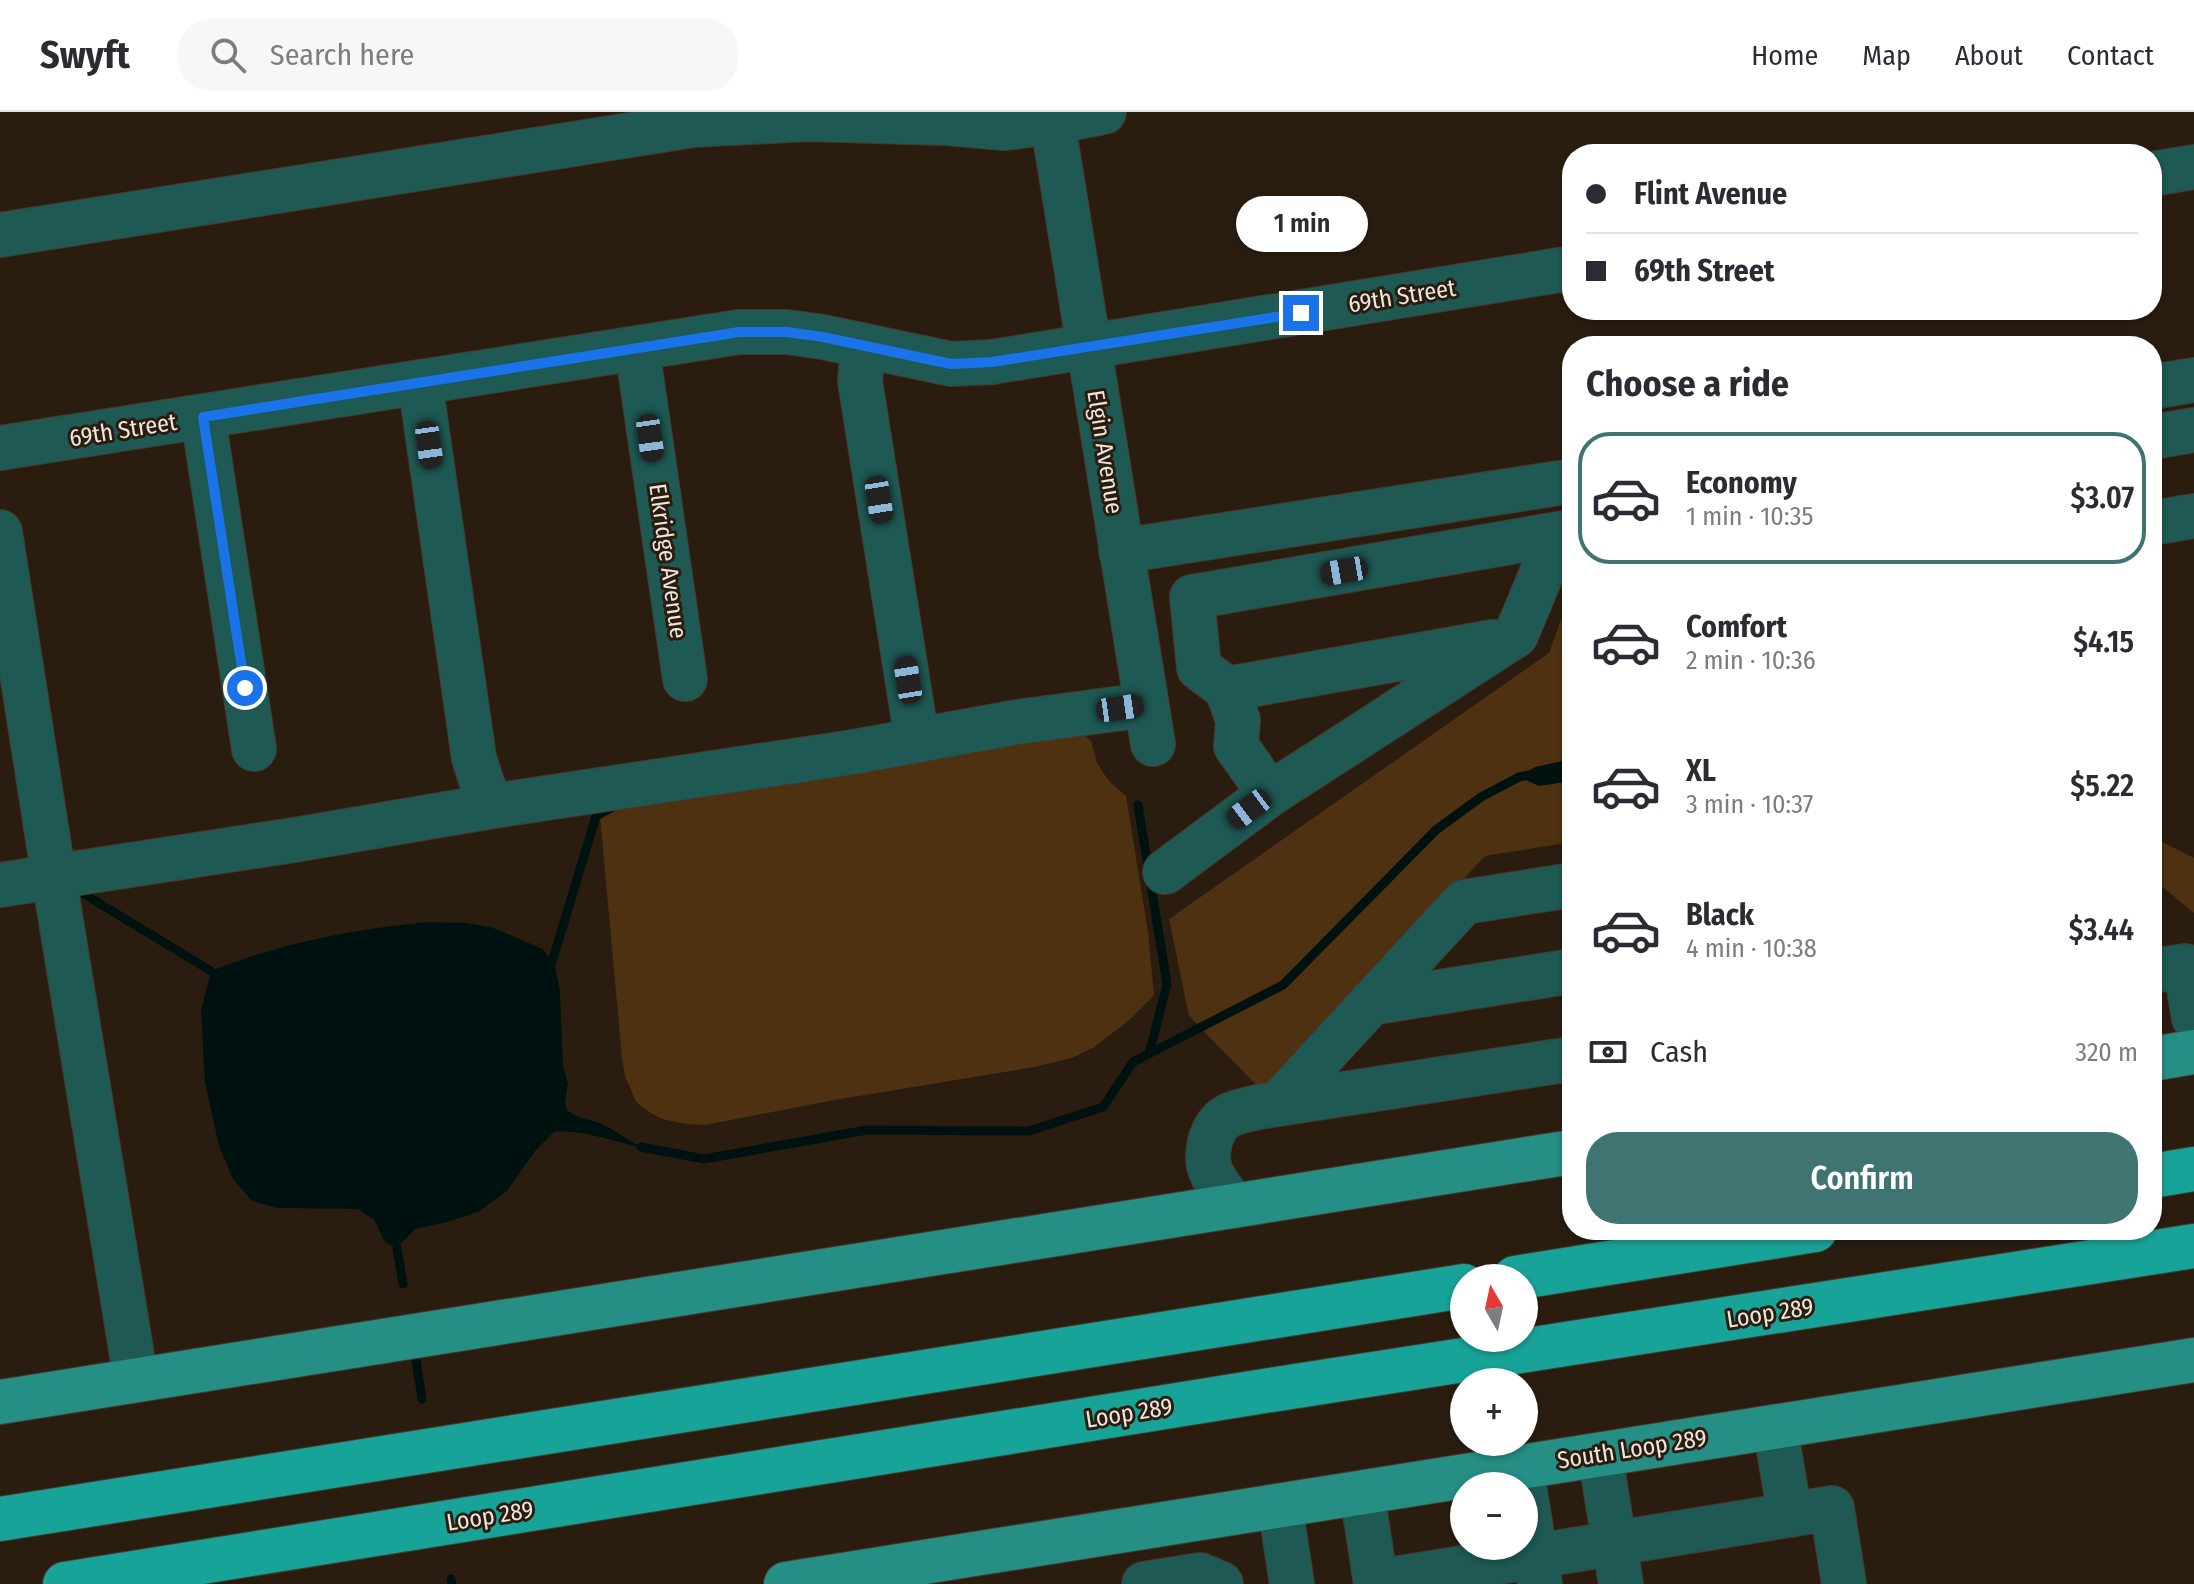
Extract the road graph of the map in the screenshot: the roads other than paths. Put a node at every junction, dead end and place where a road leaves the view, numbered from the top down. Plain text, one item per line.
1 (1104, 112) edge
2 (1052, 117) edge
3 (2194, 167) edge
4 (2162, 172) edge
5 (0, 235) edge
6 (1562, 270) edge
7 (863, 346) junction
8 (1090, 347) junction
9 (637, 348) junction
10 (2194, 380) edge
11 (420, 382) junction
12 (2162, 385) edge
13 (203, 417) junction
14 (2194, 430) edge
15 (2162, 435) edge
16 (0, 448) edge
17 (1562, 483) edge
18 (2194, 516) edge
19 (2162, 521) edge
20 (0, 532) edge
21 (1562, 534) edge
22 (1562, 539) edge
23 (1121, 551) junction
24 (1192, 597) junction
25 (1130, 607) junction
26 (1511, 638) junction
27 (685, 679) dead end
28 (1227, 689) junction
29 (917, 740) junction
30 (254, 749) dead end
31 (1270, 794) junction
32 (493, 806) junction
33 (1165, 872) dead end
34 (54, 878) junction
35 (0, 885) edge
36 (1562, 887) edge
37 (2162, 969) edge
38 (1562, 973) edge
39 (1370, 1003) junction
40 (2194, 1018) edge
41 (2194, 1052) edge
42 (2162, 1057) edge
43 (1562, 1061) edge
44 (1278, 1104) junction
45 (1562, 1154) edge
46 (2194, 1169) edge
47 (2162, 1174) edge
48 (1234, 1206) junction
49 (1752, 1240) edge
50 (2194, 1246) edge
51 (1538, 1274) edge
52 (1450, 1288) edge
53 (2194, 1360) edge
54 (136, 1380) junction
55 (0, 1402) edge
56 (1775, 1427) junction
57 (1600, 1455) junction
58 (1521, 1467) junction
59 (1362, 1493) junction
60 (1280, 1506) junction
61 (1790, 1515) junction
62 (0, 1519) edge
63 (350, 1539) junction
64 (1618, 1563) edge
65 (1537, 1570) edge
66 (915, 1574) edge
67 (1376, 1583) edge
68 (65, 1584) edge
69 (136, 1584) edge
70 (786, 1584) edge
71 (1144, 1584) edge
72 (1221, 1584) edge
73 (1292, 1584) edge
74 (1844, 1584) edge

1 - 2 street
2 - 5 street
2 - 8 street, Elgin Avenue
3 - 4 street
6 - 8 street, 69th Street
7 - 8 street, 69th Street
7 - 9 street, 69th Street
7 - 29 street
8 - 23 street, Elgin Avenue
9 - 11 street, 69th Street
9 - 27 street, Elkridge Avenue
10 - 12 street
11 - 13 street, 69th Street
11 - 32 street
13 - 16 street, 69th Street
13 - 30 street
14 - 15 street
17 - 23 street
18 - 19 street
20 - 34 street
21 - 24 street
22 - 26 street
23 - 25 street, Elgin Avenue
24 - 25 street
24 - 28 street
25 - 29 street, Elgin Avenue
26 - 28 street
26 - 31 street
28 - 31 street
29 - 32 street
31 - 33 street
32 - 34 street
34 - 35 street
34 - 54 street
36 - 39 street
37 - 40 street
38 - 39 street
39 - 44 street
41 - 42 main road
43 - 44 street
44 - 48 street
45 - 48 main road
46 - 47 highway
48 - 54 main road
49 - 51 highway
50 - 63 highway, Loop 289
52 - 62 highway
53 - 56 main road, South Loop 289
54 - 55 main road
56 - 57 main road, South Loop 289
56 - 61 street
57 - 58 main road, South Loop 289
57 - 64 street
58 - 59 main road, South Loop 289
58 - 65 street
59 - 60 main road, South Loop 289
59 - 67 street
60 - 66 main road, South Loop 289
60 - 73 street
61 - 64 street
61 - 74 street
63 - 68 highway, Loop 289
63 - 69 highway
64 - 65 street
65 - 67 street
66 - 70 main road, South Loop 289
71 - 72 street

